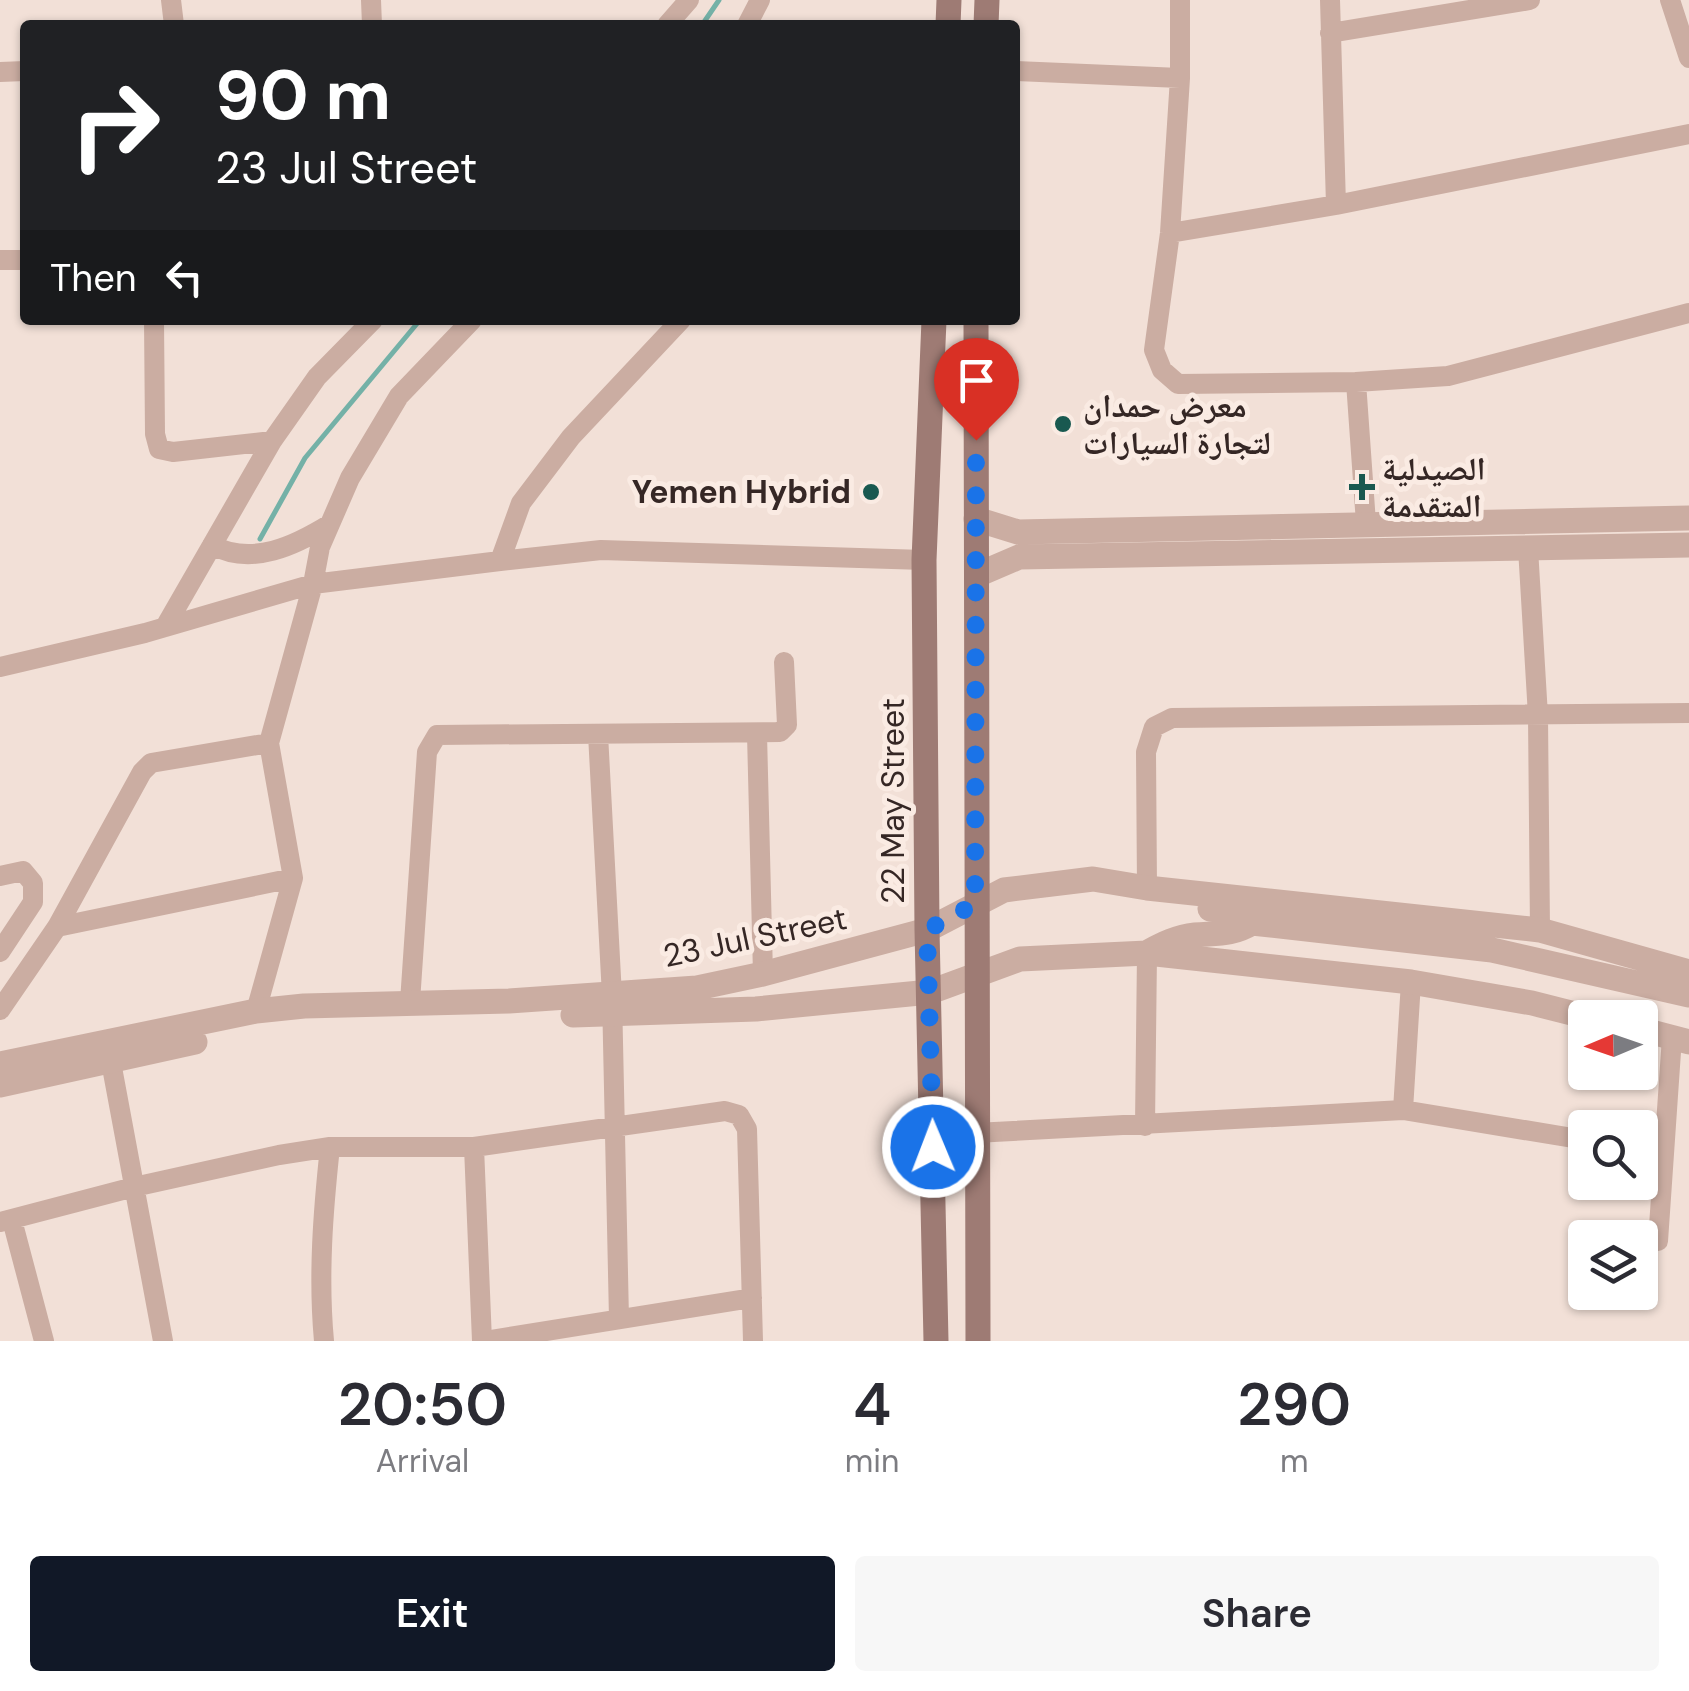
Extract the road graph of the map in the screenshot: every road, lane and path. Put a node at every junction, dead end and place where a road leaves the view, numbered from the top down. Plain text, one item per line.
1 (689, 0) edge
2 (1180, 0) edge
3 (1330, 0) edge
4 (1530, 0) edge
5 (1670, 0) edge
6 (671, 20) edge
7 (1330, 33) junction
8 (1689, 58) edge
9 (1020, 71) edge
10 (1180, 78) junction
11 (1689, 134) edge
12 (1336, 204) junction
13 (1170, 234) junction
14 (1689, 312) edge
15 (154, 325) edge
16 (368, 325) edge
17 (467, 325) edge
18 (676, 325) edge
19 (934, 325) edge
20 (976, 325) edge
21 (1356, 382) junction
22 (272, 442) junction
23 (1689, 518) edge
24 (976, 519) junction
25 (1528, 521) junction
26 (330, 524) junction
27 (1366, 524) junction
28 (1019, 544) junction
29 (212, 545) junction
30 (1689, 545) edge
31 (1528, 548) junction
32 (924, 560) junction
33 (500, 561) junction
34 (977, 575) junction
35 (313, 584) junction
36 (166, 627) junction
37 (784, 662) dead end
38 (0, 667) edge
39 (1689, 713) edge
40 (1538, 716) junction
41 (598, 734) junction
42 (757, 734) junction
43 (269, 743) junction
44 (0, 876) edge
45 (294, 878) junction
46 (1147, 888) junction
47 (975, 904) junction
48 (1252, 923) junction
49 (57, 927) junction
50 (927, 930) junction
51 (1540, 930) junction
52 (0, 952) edge
53 (1147, 953) junction
54 (1689, 972) edge
55 (763, 974) junction
56 (976, 974) junction
57 (1410, 982) junction
58 (930, 992) junction
59 (1689, 995) edge
60 (410, 1002) junction
61 (611, 1005) junction
62 (0, 1010) edge
63 (1568, 1012) edge
64 (258, 1018) junction
65 (1680, 1039) edge
66 (110, 1062) junction
67 (0, 1064) edge
68 (0, 1085) edge
69 (1403, 1110) junction
70 (1145, 1126) junction
71 (615, 1128) junction
72 (976, 1133) junction
73 (1568, 1137) edge
74 (330, 1147) junction
75 (474, 1147) junction
76 (1658, 1152) edge
77 (1662, 1153) junction
78 (134, 1187) junction
79 (6, 1221) edge
80 (1658, 1241) dead end
81 (752, 1298) junction
82 (619, 1319) junction
83 (44, 1341) edge
84 (163, 1341) edge
85 (324, 1341) edge
86 (483, 1341) edge
87 (753, 1341) edge
88 (936, 1341) edge
89 (978, 1341) edge

1 - 6 street
2 - 10 street
3 - 7 street
4 - 7 street
5 - 8 street
7 - 12 street
9 - 10 street
10 - 13 street
11 - 12 street
12 - 13 street
13 - 21 street
14 - 21 street
15 - 22 street
16 - 22 street
17 - 26 street
18 - 33 street
19 - 32 main road, 22 May Street
20 - 24 main road
21 - 27 street
22 - 29 street
23 - 25 street
24 - 28 street
24 - 34 main road
25 - 27 street
25 - 31 street
26 - 29 street
26 - 35 street
27 - 28 street
28 - 31 street
28 - 34 street
29 - 36 street
30 - 31 street
31 - 40 street
32 - 33 street
32 - 50 main road, 22 May Street
33 - 35 street
34 - 47 main road
35 - 36 street
35 - 43 street
36 - 38 street
37 - 42 street
39 - 40 street
40 - 46 street
40 - 51 street
41 - 42 street
41 - 60 street
41 - 61 street
42 - 55 street
43 - 45 street
43 - 49 street
44 - 52 street
45 - 49 street
45 - 64 street
46 - 47 street, 23 Jul Street
46 - 48 street
46 - 51 street, 23 Jul Street
47 - 50 street, 23 Jul Street
47 - 56 main road
48 - 53 street
48 - 59 street
49 - 62 street
50 - 55 street, 23 Jul Street
50 - 58 main road, 22 May Street
51 - 54 street, 23 Jul Street
53 - 56 street, 23 Jul Street
53 - 57 street, 23 Jul Street
53 - 70 street
55 - 61 street, 23 Jul Street
56 - 58 street, 23 Jul Street
56 - 72 main road
57 - 63 street, 23 Jul Street
57 - 69 street
58 - 61 street, 23 Jul Street
58 - 88 main road, 22 May Street
60 - 61 street, 23 Jul Street
60 - 64 street, 23 Jul Street
61 - 64 street, 23 Jul Street
61 - 71 street
64 - 66 street, 23 Jul Street
64 - 67 street, 23 Jul Street
65 - 77 street
66 - 68 street, 23 Jul Street
66 - 78 street
69 - 70 street
69 - 73 street
70 - 72 street
71 - 75 street
71 - 81 street
71 - 82 street
72 - 89 main road
74 - 75 street
74 - 78 street
74 - 85 street
75 - 86 street
76 - 77 street
77 - 80 street
78 - 79 street
78 - 84 street
79 - 83 street
81 - 82 street
81 - 87 street
82 - 86 street

